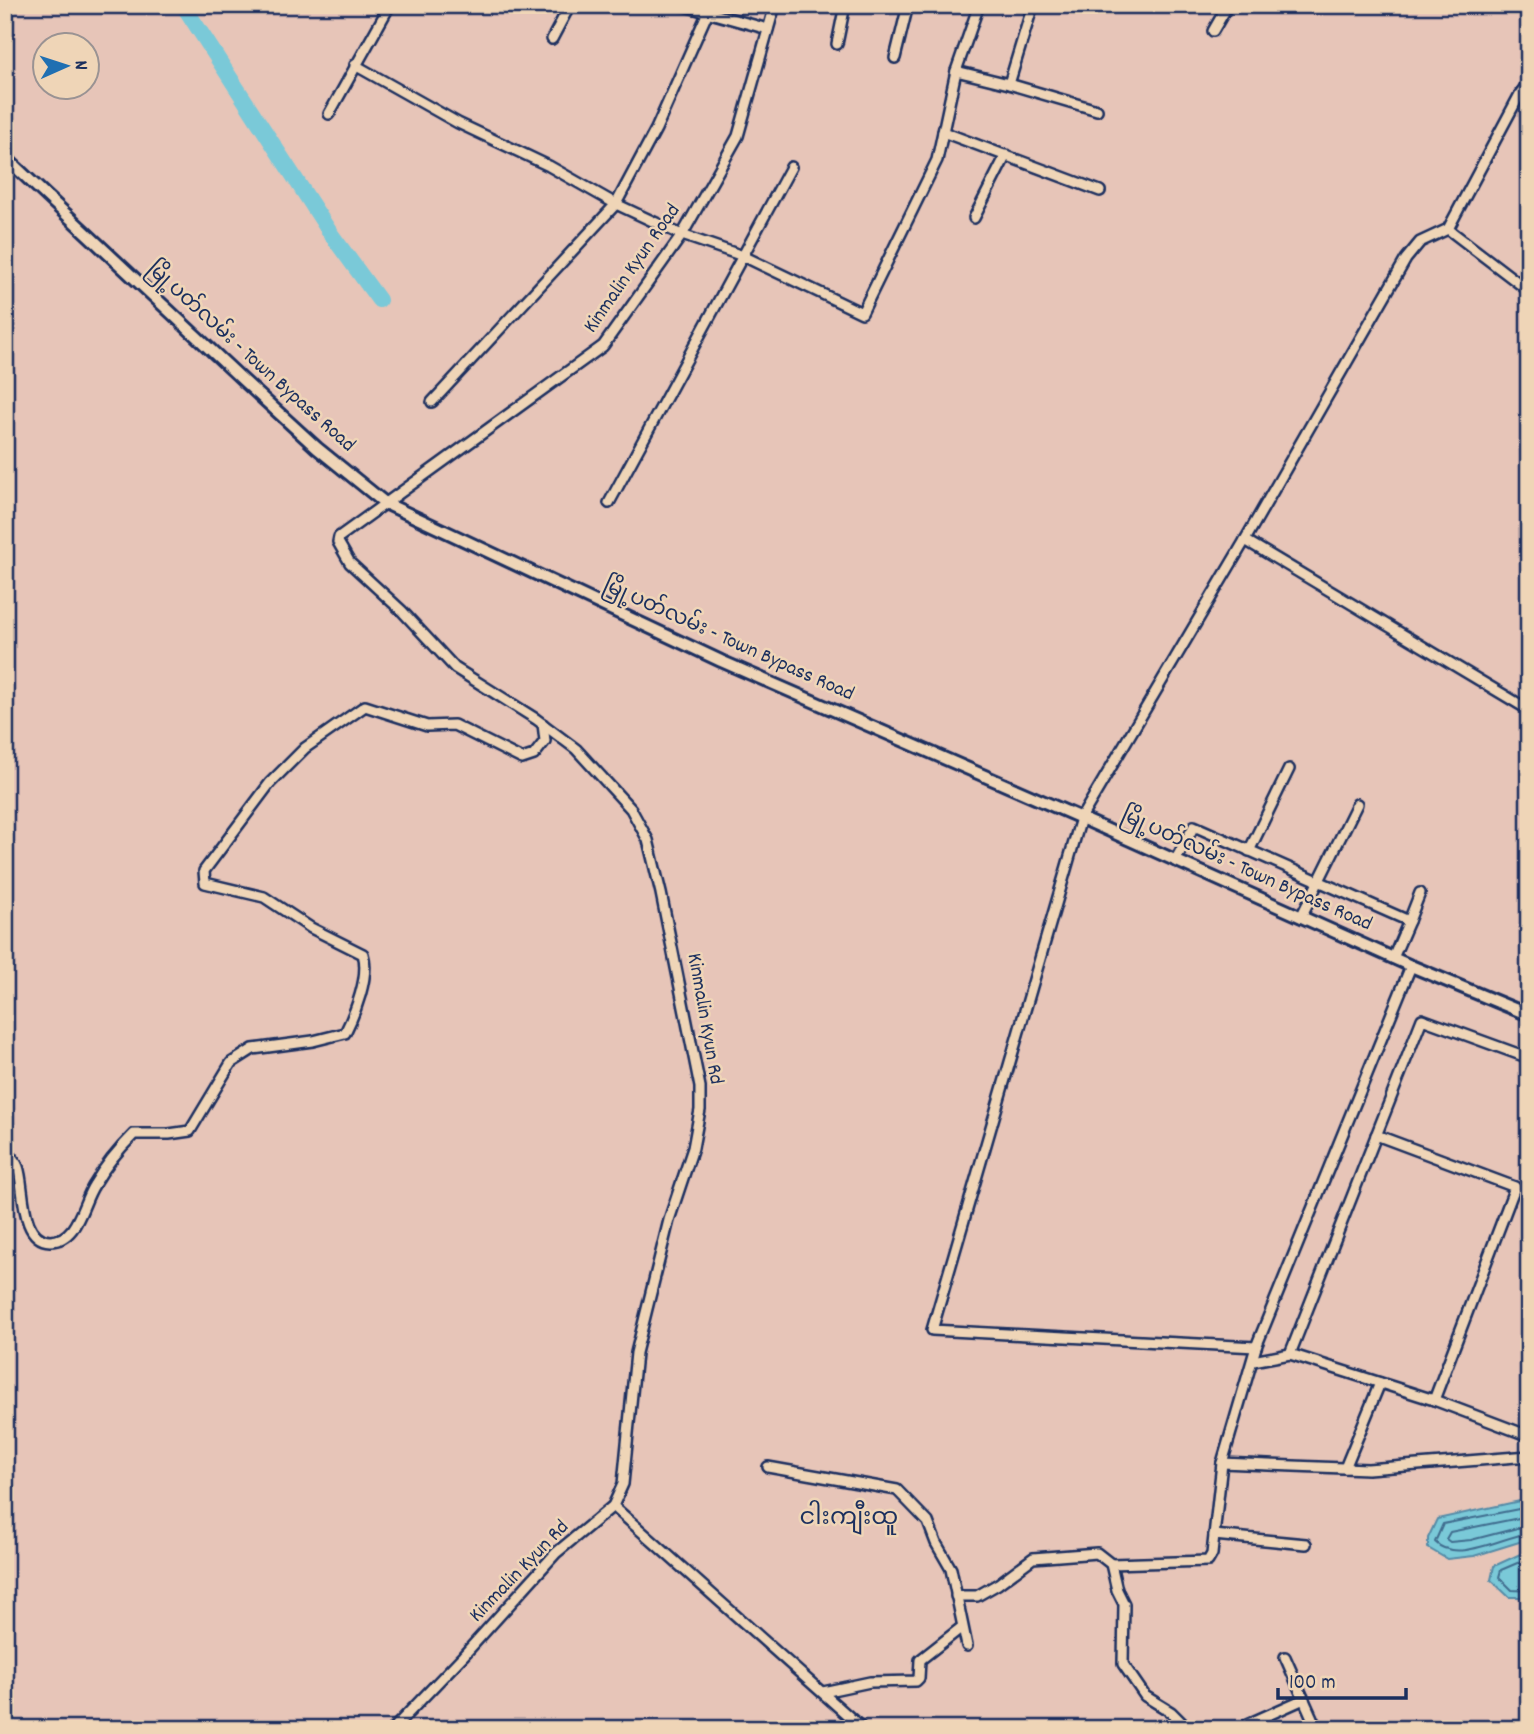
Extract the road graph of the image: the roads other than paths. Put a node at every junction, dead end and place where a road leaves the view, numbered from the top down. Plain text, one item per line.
1 (390, 5) edge
2 (570, 5) edge
3 (681, 5) edge
4 (775, 5) edge
5 (845, 5) edge
6 (908, 5) edge
7 (979, 5) edge
8 (1033, 5) edge
9 (1228, 5) edge
10 (710, 8) edge
11 (768, 29) junction
12 (1213, 31) dead end
13 (552, 39) dead end
14 (837, 44) dead end
15 (895, 58) dead end
16 (355, 65) junction
17 (956, 71) junction
18 (1529, 82) edge
19 (1009, 84) junction
20 (1097, 110) dead end
21 (329, 114) dead end
22 (943, 132) junction
23 (1006, 155) junction
24 (5, 157) edge
25 (791, 167) dead end
26 (1100, 191) dead end
27 (616, 204) junction
28 (974, 218) dead end
29 (1448, 229) junction
30 (682, 235) junction
31 (743, 256) junction
32 (1529, 291) edge
33 (432, 402) dead end
34 (385, 503) junction
35 (609, 503) dead end
36 (1245, 540) junction
37 (1529, 710) edge
38 (543, 724) junction
39 (1289, 769) dead end
40 (1357, 804) dead end
41 (1081, 818) junction
42 (1248, 851) junction
43 (1175, 861) junction
44 (1318, 881) junction
45 (1420, 893) dead end
46 (1301, 917) junction
47 (1409, 921) junction
48 (1394, 958) junction
49 (1411, 966) junction
50 (1529, 1002) edge
51 (1525, 1014) edge
52 (1529, 1058) edge
53 (1376, 1135) junction
54 (5, 1150) edge
55 (1256, 1348) junction
56 (1290, 1353) junction
57 (1253, 1361) junction
58 (1380, 1382) junction
59 (1434, 1400) junction
60 (1529, 1436) edge
61 (1529, 1455) edge
62 (1222, 1463) junction
63 (768, 1467) dead end
64 (1345, 1468) junction
65 (613, 1506) junction
66 (1214, 1535) junction
67 (1306, 1544) dead end
68 (1111, 1564) junction
69 (956, 1596) junction
70 (962, 1627) junction
71 (967, 1646) dead end
72 (1285, 1657) dead end
73 (823, 1692) junction
74 (1304, 1699) junction
75 (393, 1729) edge
76 (863, 1729) edge
77 (1188, 1729) edge
78 (1246, 1729) edge
79 (1317, 1729) edge

1 - 16 street
2 - 13 street
3 - 10 street
4 - 11 street, Kinmalin Kyun Road
5 - 14 street
6 - 15 street
7 - 17 street
8 - 19 street
9 - 12 street
10 - 11 street
10 - 27 street
11 - 30 street, Kinmalin Kyun Road
16 - 21 street
16 - 27 street
17 - 19 street
17 - 22 street
18 - 29 street
19 - 20 street
22 - 23 street
22 - 31 street
23 - 26 street
23 - 28 street
24 - 34 main road, မြို့ပတ်လမ်း - Town Bypass Road
25 - 31 street
27 - 30 street
27 - 33 street
29 - 32 street
29 - 36 street
30 - 31 street
30 - 34 street, Kinmalin Kyun Road
31 - 35 street
34 - 38 street, Kinmalin Kyun Rd
34 - 41 main road, မြို့ပတ်လမ်း - Town Bypass Road
36 - 37 street
36 - 41 street
38 - 54 street
38 - 65 street, Kinmalin Kyun Rd
39 - 42 street
40 - 44 street
41 - 43 main road, မြို့ပတ်လမ်း - Town Bypass Road
41 - 55 street
42 - 43 street
42 - 44 street
43 - 46 main road, မြို့ပတ်လမ်း - Town Bypass Road
44 - 46 street
44 - 47 street
45 - 47 street
46 - 48 main road, မြို့ပတ်လမ်း - Town Bypass Road
47 - 48 street
48 - 49 main road, မြို့ပတ်လမ်း - Town Bypass Road
49 - 51 main road, မြို့ပတ်လမ်း - Town Bypass Road
49 - 55 street
50 - 51 street
52 - 53 street
53 - 56 street
53 - 59 street
55 - 57 street
56 - 57 street
56 - 58 street
57 - 62 street
58 - 59 street
58 - 64 street
59 - 60 street
61 - 64 street
62 - 64 street
62 - 66 street
63 - 69 street
65 - 73 street
65 - 75 street, Kinmalin Kyun Rd
66 - 67 street
66 - 68 street
68 - 69 street
68 - 77 street
69 - 70 street
70 - 71 street
70 - 73 street
72 - 74 street
73 - 76 street
74 - 78 street
74 - 79 street

